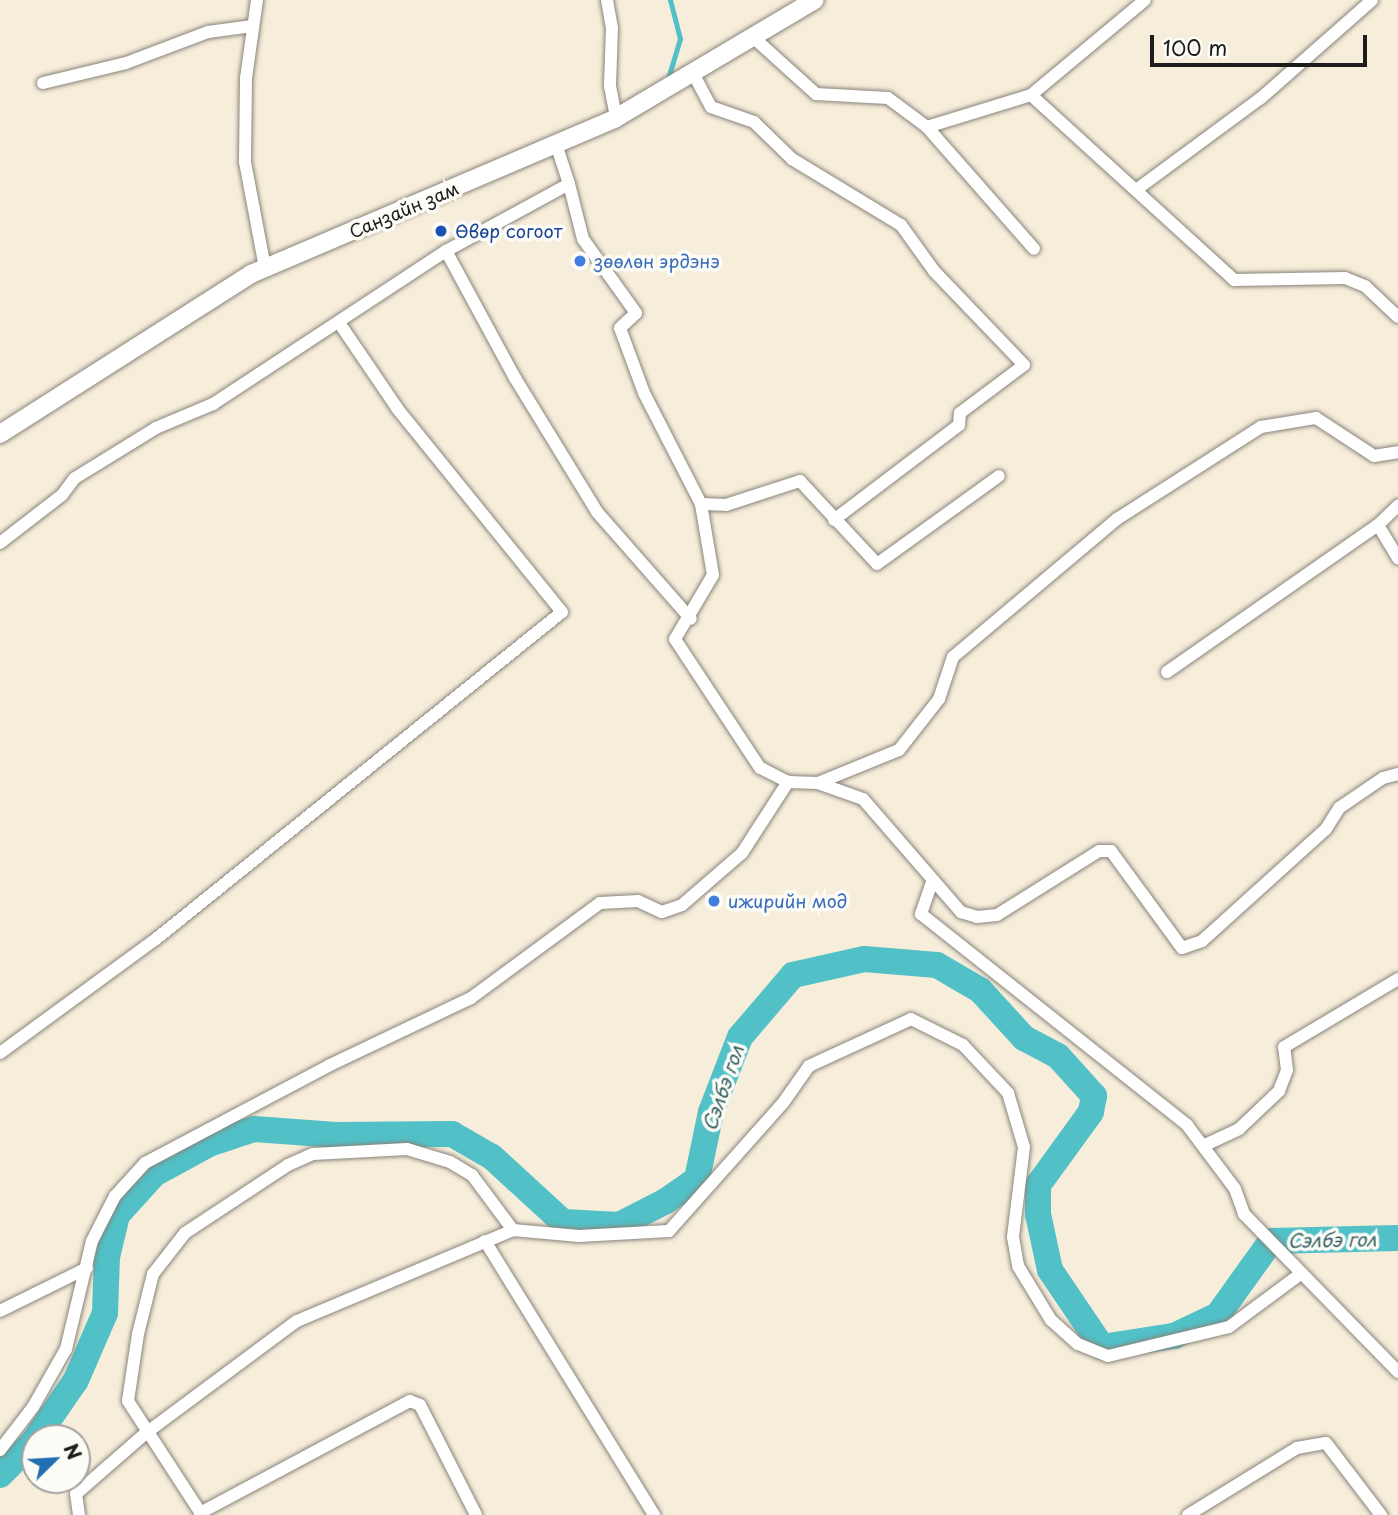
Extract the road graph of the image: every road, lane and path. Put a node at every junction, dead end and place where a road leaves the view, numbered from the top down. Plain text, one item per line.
1 (257, 0) edge
2 (607, 0) edge
3 (815, 0) edge
4 (1144, 0) edge
5 (1372, 0) edge
6 (253, 26) junction
7 (754, 38) junction
8 (694, 75) junction
9 (43, 83) dead end
10 (1031, 95) junction
11 (616, 118) junction
12 (927, 127) junction
13 (557, 146) junction
14 (569, 184) junction
15 (1136, 190) junction
16 (1034, 249) dead end
17 (446, 251) junction
18 (265, 268) junction
19 (1398, 317) edge
20 (340, 324) junction
21 (0, 433) edge
22 (1398, 452) edge
23 (999, 476) dead end
24 (701, 504) junction
25 (1398, 506) edge
26 (834, 520) junction
27 (1378, 525) junction
28 (0, 544) edge
29 (1398, 558) edge
30 (691, 618) junction
31 (1167, 673) dead end
32 (1398, 774) edge
33 (788, 782) junction
34 (818, 783) junction
35 (932, 882) junction
36 (1398, 979) edge
37 (0, 1053) edge
38 (1205, 1145) junction
39 (513, 1230) junction
40 (485, 1241) junction
41 (87, 1268) junction
42 (1296, 1272) junction
43 (0, 1311) edge
44 (1398, 1372) edge
45 (146, 1433) junction
46 (0, 1450) edge
47 (201, 1514) edge
48 (79, 1515) edge
49 (476, 1515) edge
50 (654, 1515) edge
51 (1188, 1515) edge
52 (1381, 1515) edge

1 - 6 street
2 - 11 street
3 - 7 main road, Санзайн зам
4 - 10 street
5 - 15 street
6 - 9 street
6 - 18 street
7 - 8 main road, Санзайн зам
7 - 12 street
8 - 11 main road, Санзайн зам
8 - 26 street
10 - 12 street
10 - 15 street
11 - 13 main road, Санзайн зам
12 - 16 street
13 - 14 street
13 - 18 main road, Санзайн зам
14 - 17 street
14 - 24 street
15 - 19 street
17 - 20 street
17 - 30 street
18 - 21 main road, Санзайн зам
20 - 28 street
20 - 37 street
22 - 34 street
23 - 26 street
24 - 26 street
24 - 30 street
25 - 27 street
27 - 29 street
27 - 31 street
30 - 33 street
32 - 35 street
33 - 34 street
33 - 41 street
34 - 35 street
35 - 38 street
36 - 38 street
38 - 42 street
39 - 40 street
39 - 42 street
39 - 45 street
40 - 45 street
40 - 50 street
41 - 43 street
41 - 46 street
42 - 44 street
45 - 47 street
45 - 48 street
47 - 49 street
51 - 52 street

